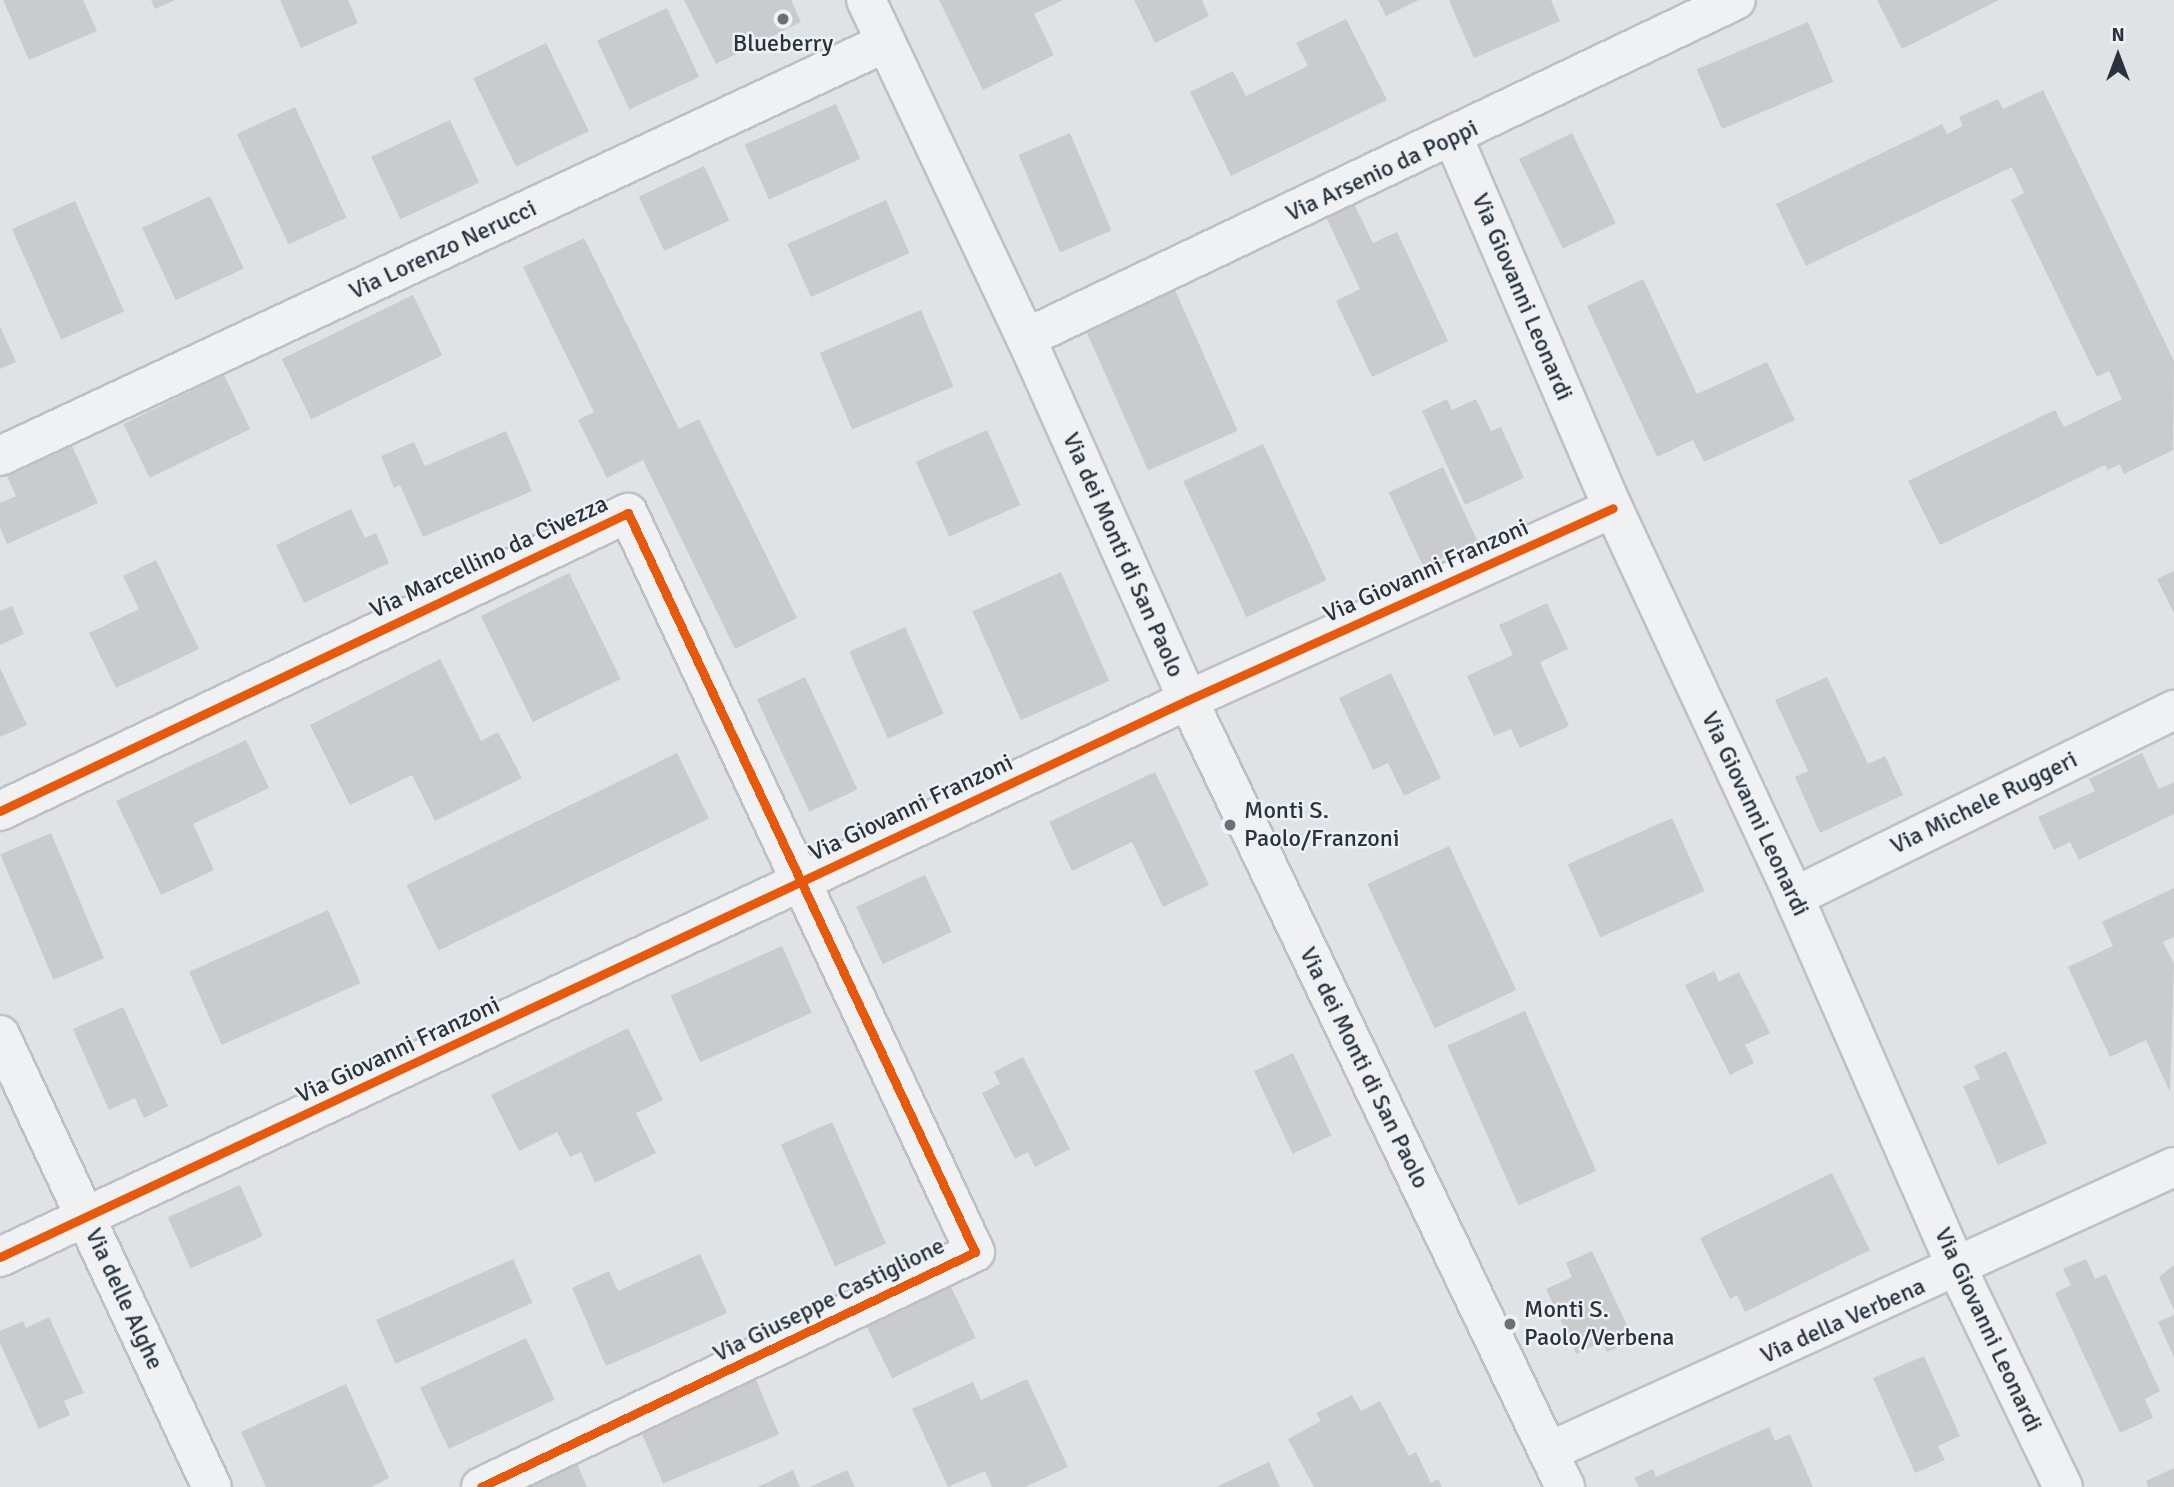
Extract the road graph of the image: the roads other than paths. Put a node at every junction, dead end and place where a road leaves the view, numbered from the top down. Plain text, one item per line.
1 (866, 0) edge
2 (1736, 0) edge
3 (885, 43) junction
4 (1453, 137) junction
5 (1026, 338) junction
6 (0, 456) edge
7 (1613, 508) junction
8 (1188, 700) junction
9 (2174, 710) edge
10 (0, 811) edge
11 (799, 881) junction
12 (1794, 897) junction
13 (0, 1035) edge
14 (2174, 1167) edge
15 (86, 1218) junction
16 (0, 1257) edge
17 (1958, 1270) junction
18 (1548, 1452) junction
19 (212, 1487) edge
20 (481, 1487) edge
21 (1565, 1487) edge
22 (2063, 1487) edge

1 - 3 street, Via dei Monti di San Paolo
2 - 4 street, Via Arsenio da Poppi
3 - 5 street, Via dei Monti di San Paolo
3 - 6 street, Via Lorenzo Nerucci
4 - 5 street, Via Arsenio da Poppi
4 - 7 street, Via Giovanni Leonardi
5 - 8 street, Via dei Monti di San Paolo
7 - 8 street, Via Giovanni Franzoni
7 - 12 street, Via Giovanni Leonardi
8 - 11 street, Via Giovanni Franzoni
8 - 18 street, Via dei Monti di San Paolo
9 - 12 street, Via Michele Ruggeri
10 - 11 street, Via Marcellino da Civezza
11 - 15 street, Via Giovanni Franzoni
11 - 20 street, Via Giuseppe Castiglione
12 - 17 street, Via Giovanni Leonardi
13 - 15 street, Via delle Alghe
14 - 17 street, Via della Verbena
15 - 16 street, Via Giovanni Franzoni
15 - 19 street, Via delle Alghe
17 - 18 street, Via della Verbena
17 - 22 street, Via Giovanni Leonardi
18 - 21 street, Via dei Monti di San Paolo

